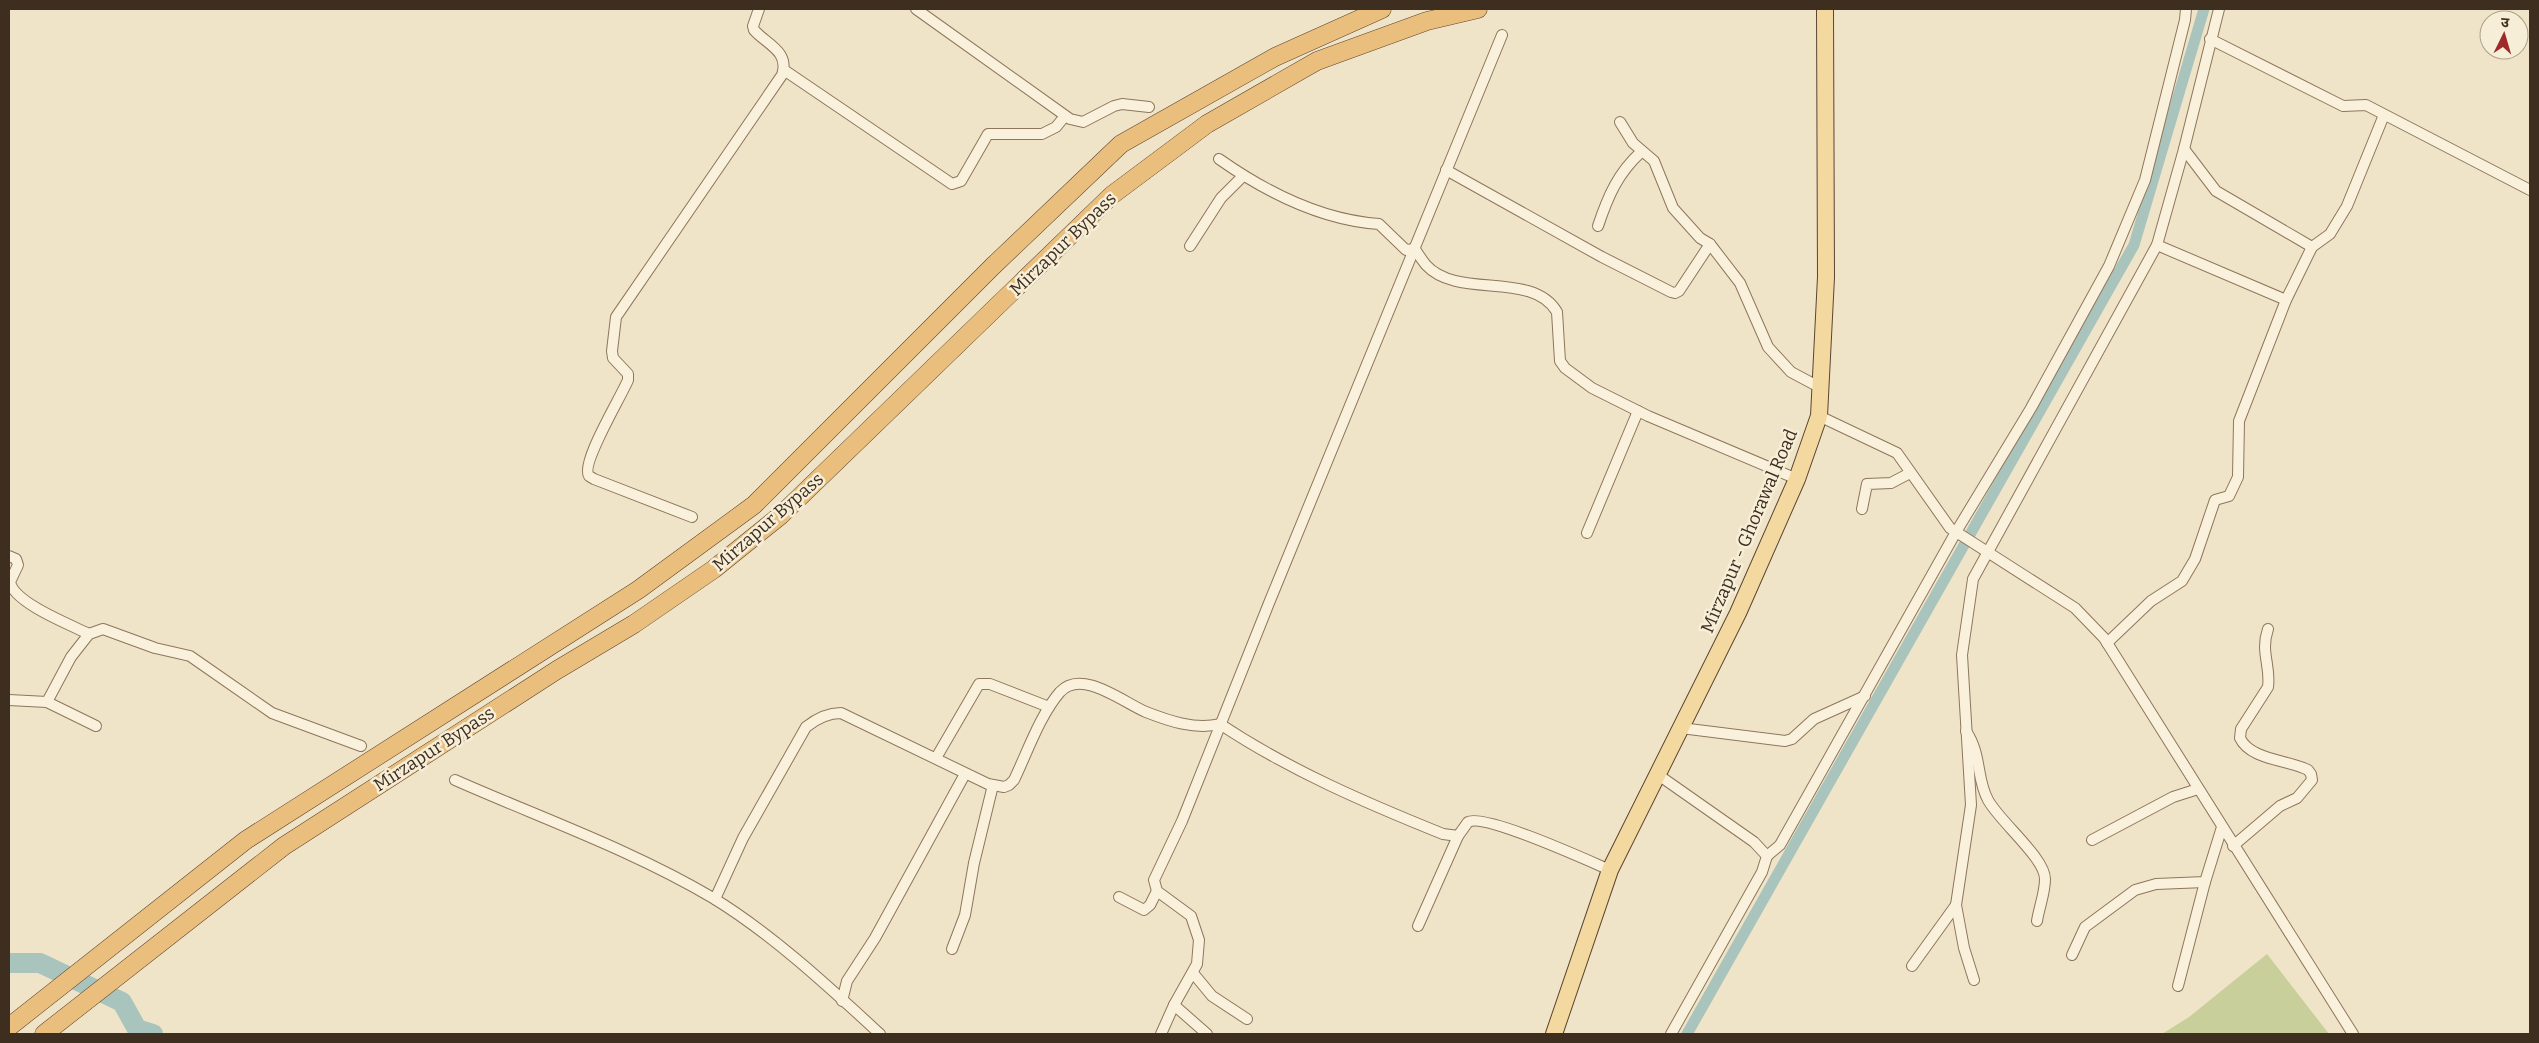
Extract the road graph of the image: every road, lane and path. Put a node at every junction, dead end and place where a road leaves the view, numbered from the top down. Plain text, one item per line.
1 (759, 9) edge
2 (916, 9) edge
3 (1382, 9) edge
4 (1478, 9) edge
5 (1825, 9) edge
6 (2186, 9) edge
7 (2219, 9) edge
8 (1502, 35) dead end
9 (2210, 39) junction
10 (784, 70) junction
11 (1149, 107) dead end
12 (2384, 115) junction
13 (1065, 116) junction
14 (1620, 122) dead end
15 (2184, 149) junction
16 (1641, 152) junction
17 (1219, 159) dead end
18 (1446, 170) junction
19 (1243, 176) junction
20 (2530, 190) edge
21 (1598, 226) dead end
22 (1710, 244) junction
23 (2157, 245) junction
24 (1190, 246) dead end
25 (2312, 247) junction
26 (1415, 249) junction
27 (2286, 300) junction
28 (1822, 388) junction
29 (1638, 411) junction
30 (1819, 416) junction
31 (1910, 473) junction
32 (1797, 479) junction
33 (1862, 509) dead end
34 (692, 517) dead end
35 (1587, 533) dead end
36 (1959, 534) junction
37 (1986, 552) junction
38 (9, 556) edge
39 (2268, 630) dead end
40 (89, 634) junction
41 (2107, 643) junction
42 (1865, 696) junction
43 (9, 700) edge
44 (47, 702) junction
45 (1049, 707) junction
46 (1220, 724) junction
47 (96, 726) dead end
48 (1681, 728) junction
49 (1965, 730) junction
50 (361, 746) dead end
51 (936, 758) junction
52 (966, 774) junction
53 (1657, 774) junction
54 (455, 780) dead end
55 (993, 785) junction
56 (2198, 788) junction
57 (2222, 828) junction
58 (1458, 836) junction
59 (2092, 840) dead end
60 (2233, 846) junction
61 (1767, 856) junction
62 (1610, 870) junction
63 (2205, 882) junction
64 (1157, 891) junction
65 (1119, 897) dead end
66 (715, 899) junction
67 (1956, 905) junction
68 (2037, 921) dead end
69 (1418, 926) dead end
70 (952, 949) dead end
71 (2072, 955) dead end
72 (1912, 966) dead end
73 (1193, 973) junction
74 (1974, 980) dead end
75 (2178, 986) dead end
76 (842, 1001) junction
77 (1174, 1006) junction
78 (1247, 1019) dead end
79 (9, 1027) edge
80 (44, 1034) edge
81 (880, 1034) edge
82 (1161, 1034) edge
83 (1207, 1034) edge
84 (1554, 1034) edge
85 (1670, 1034) edge
86 (2353, 1034) edge

1 - 10 street
2 - 13 street
3 - 79 highway
4 - 80 highway, Mirzapur Bypass
5 - 28 main road, Mirzapur - Ghorawal Road
6 - 36 street
7 - 9 street
8 - 18 street
9 - 12 street
9 - 15 street
10 - 13 street
10 - 34 street
11 - 13 street
12 - 20 street
12 - 25 street
14 - 16 street
15 - 23 street
15 - 25 street
16 - 21 street
16 - 22 street
17 - 19 street
18 - 22 street
18 - 26 street
19 - 24 street
19 - 26 street
22 - 28 street
23 - 27 street
23 - 37 street
25 - 27 street
26 - 29 street
26 - 46 street
27 - 41 street
28 - 30 main road, Mirzapur - Ghorawal Road
29 - 32 street
29 - 35 street
30 - 31 street
30 - 32 main road, Mirzapur - Ghorawal Road
31 - 33 street
31 - 36 street
32 - 48 main road, Mirzapur - Ghorawal Road
36 - 37 street
36 - 42 street
37 - 41 street
37 - 49 street
38 - 40 street
39 - 60 street
40 - 44 street
40 - 50 street
41 - 56 street
42 - 48 street
42 - 61 street
43 - 44 street
44 - 47 street
45 - 46 street
45 - 51 street
45 - 55 street
46 - 58 street
46 - 64 street
48 - 53 main road, Mirzapur - Ghorawal Road
49 - 67 street
49 - 68 street
51 - 52 street
51 - 66 street
52 - 55 street
52 - 76 street
53 - 61 street
53 - 62 main road, Mirzapur - Ghorawal Road
54 - 66 street
55 - 70 street
56 - 57 street
56 - 59 street
57 - 60 street
57 - 63 street
58 - 62 street
58 - 69 street
60 - 86 street
61 - 85 street
62 - 84 main road, Mirzapur - Ghorawal Road
63 - 71 street
63 - 75 street
64 - 65 street
64 - 73 street
66 - 76 street
67 - 72 street
67 - 74 street
73 - 77 street
73 - 78 street
76 - 81 street
77 - 82 street
77 - 83 street

